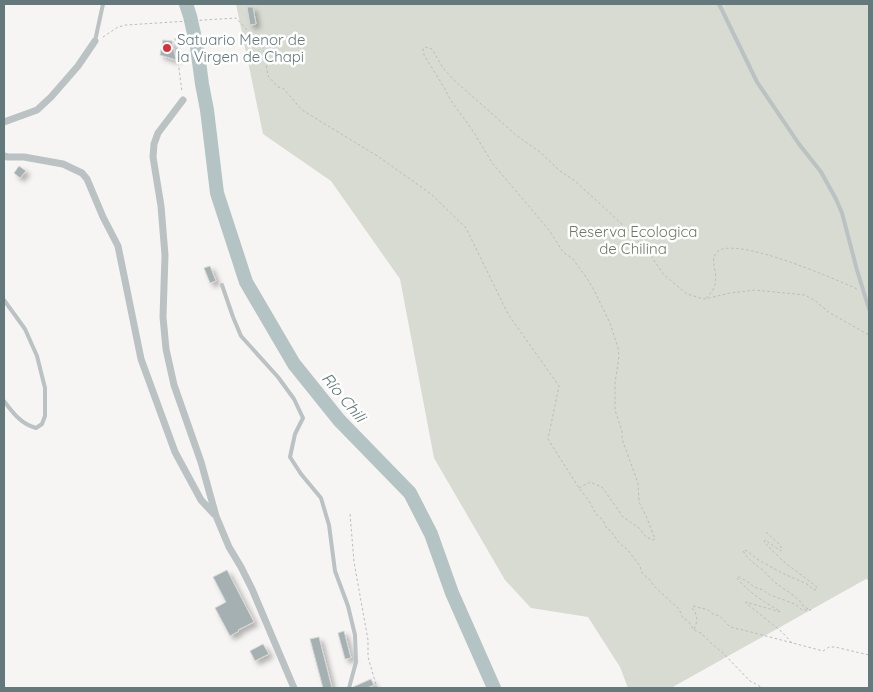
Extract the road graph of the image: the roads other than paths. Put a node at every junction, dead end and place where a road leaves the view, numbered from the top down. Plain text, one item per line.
1 (103, 4) edge
2 (719, 4) edge
3 (95, 41) joint
4 (183, 100) road end
5 (4, 121) edge
6 (4, 156) edge
7 (222, 286) dead end
8 (4, 300) edge
9 (869, 309) edge
10 (4, 402) edge
11 (216, 516) junction
12 (294, 688) edge
13 (349, 688) edge

1 - 3 lane
2 - 9 lane
3 - 5 street
4 - 11 street
6 - 11 street
7 - 13 lane
8 - 10 lane
11 - 12 street

